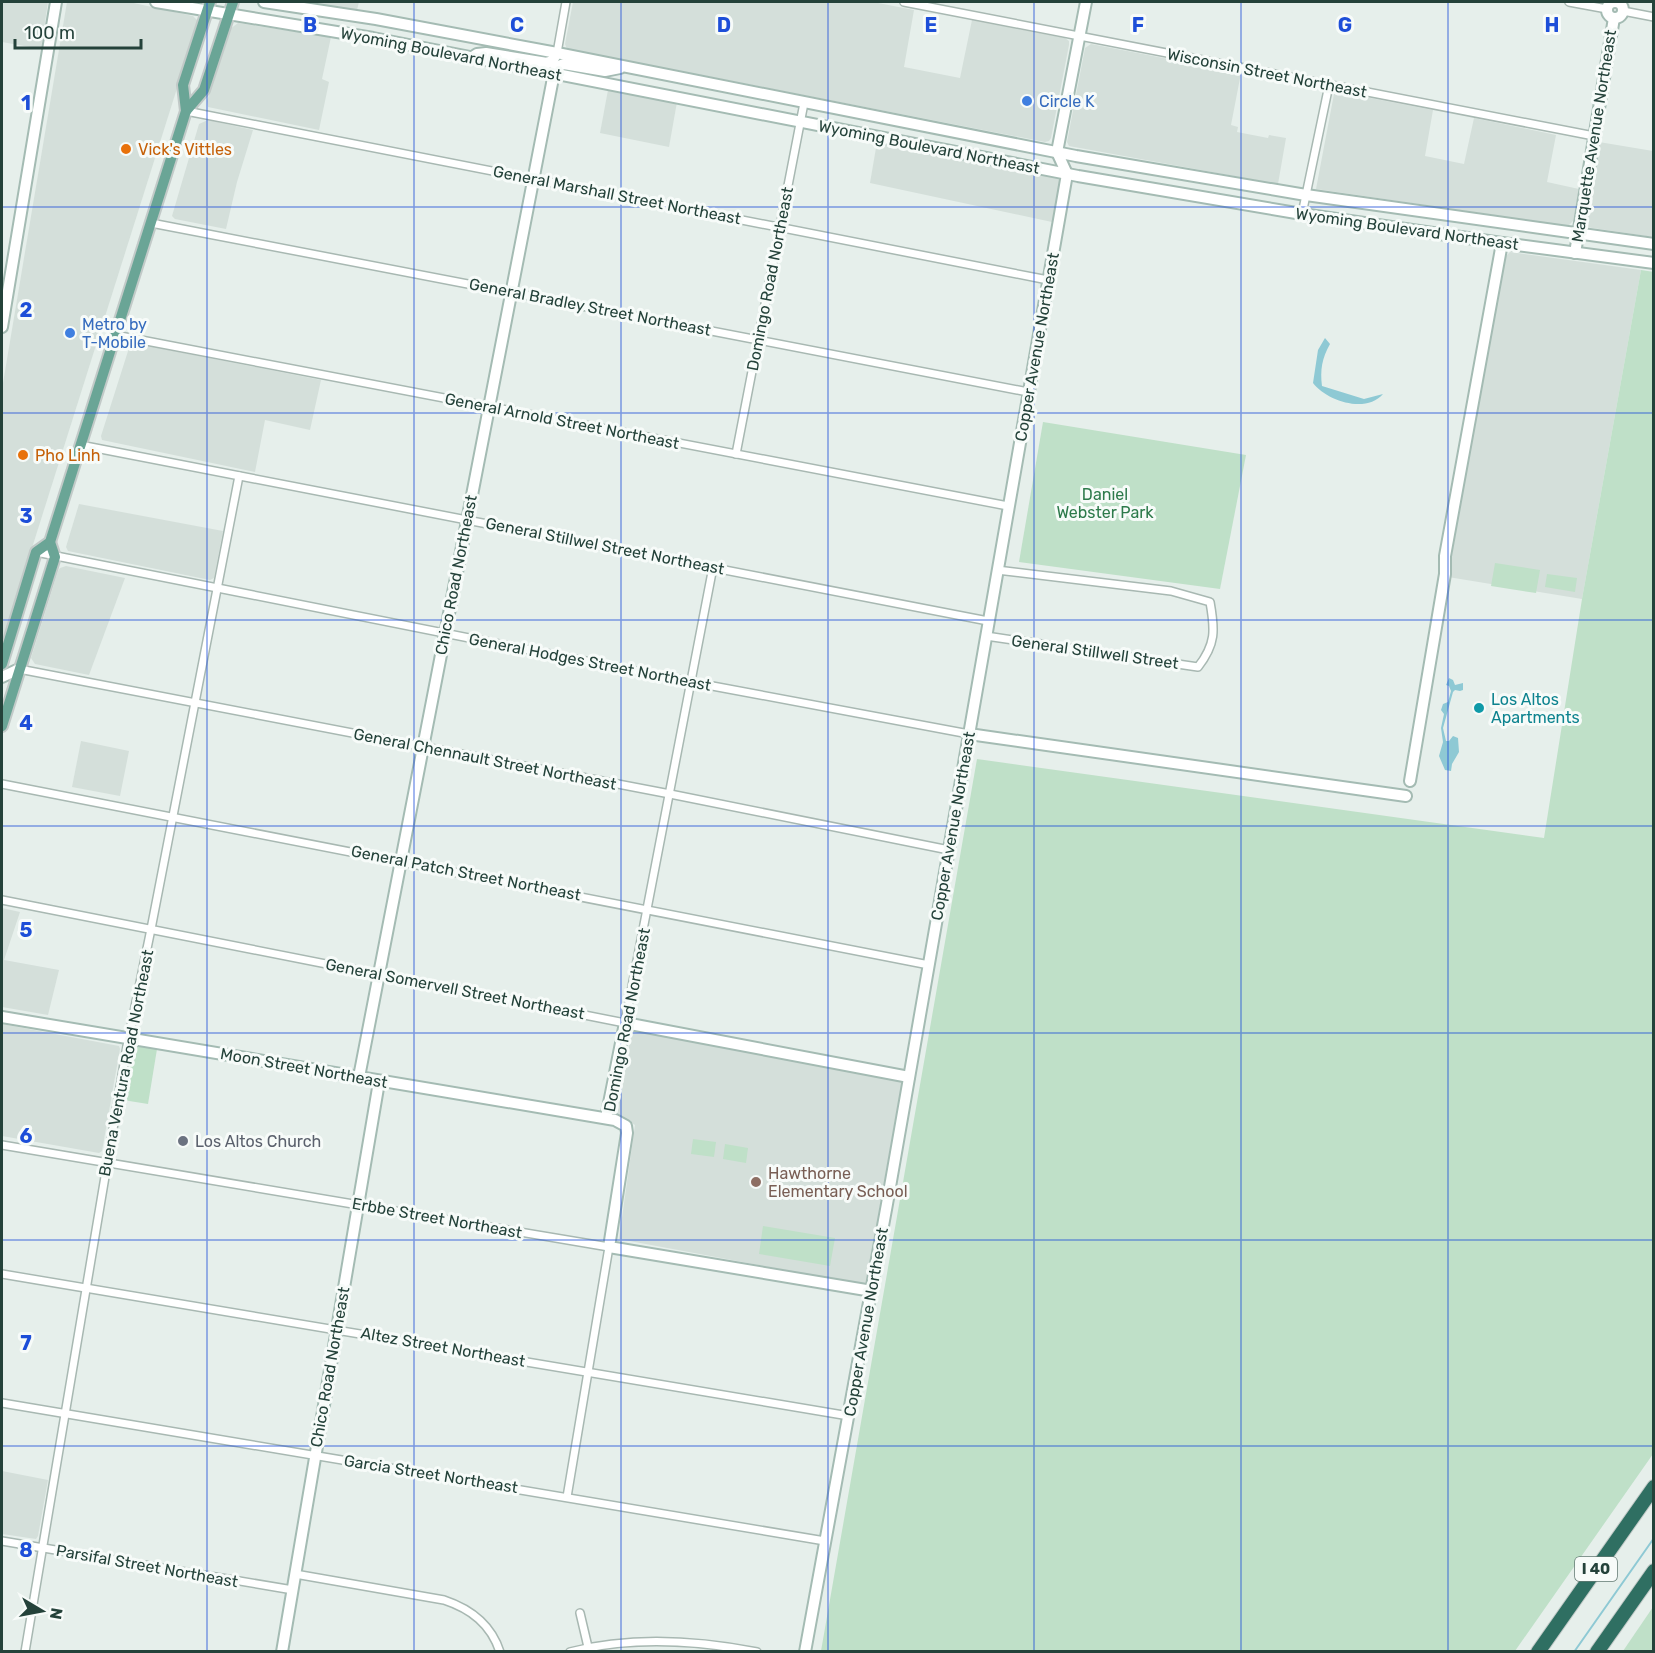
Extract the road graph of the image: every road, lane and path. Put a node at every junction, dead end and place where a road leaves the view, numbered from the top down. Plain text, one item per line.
1 (56, 2) edge
2 (156, 2) edge
3 (233, 2) edge
4 (264, 2) edge
5 (566, 2) edge
6 (904, 2) edge
7 (1086, 2) edge
8 (1569, 2) edge
9 (1619, 5) edge
10 (209, 6) edge
11 (1607, 9) junction
12 (228, 14) junction
13 (1653, 17) edge
14 (1614, 18) junction
15 (1080, 36) junction
16 (556, 53) junction
17 (471, 58) junction
18 (625, 67) junction
19 (554, 73) junction
20 (1329, 85) junction
21 (804, 103) junction
22 (186, 111) junction
23 (801, 122) junction
24 (1594, 136) junction
25 (1057, 152) junction
26 (1067, 174) junction
27 (533, 180) junction
28 (1306, 195) junction
29 (1302, 214) junction
30 (151, 223) junction
31 (780, 227) junction
32 (1577, 234) junction
33 (1502, 243) junction
34 (1653, 244) edge
35 (1575, 253) junction
36 (1653, 263) edge
37 (1048, 280) junction
38 (512, 292) junction
39 (2, 327) edge
40 (115, 335) junction
41 (758, 340) junction
42 (1028, 393) junction
43 (489, 407) junction
44 (80, 446) junction
45 (736, 454) junction
46 (239, 476) junction
47 (1008, 506) junction
48 (467, 519) junction
49 (50, 542) junction
50 (36, 552) junction
51 (55, 557) junction
52 (713, 567) junction
53 (997, 570) junction
54 (218, 589) junction
55 (988, 621) junction
56 (445, 633) junction
57 (986, 636) junction
58 (2, 664) edge
59 (19, 669) junction
60 (2, 677) edge
61 (691, 682) junction
62 (195, 703) junction
63 (2, 726) edge
64 (969, 734) junction
65 (422, 747) junction
66 (1410, 781) dead end
67 (2, 784) edge
68 (670, 794) junction
69 (1406, 796) dead end
70 (172, 817) junction
71 (950, 850) junction
72 (401, 861) junction
73 (2, 900) edge
74 (647, 909) junction
75 (151, 929) junction
76 (929, 965) junction
77 (379, 973) junction
78 (2, 1017) edge
79 (625, 1023) junction
80 (128, 1038) junction
81 (359, 1077) junction
82 (909, 1077) junction
83 (379, 1082) junction
84 (606, 1118) junction
85 (2, 1145) edge
86 (107, 1162) junction
87 (359, 1204) junction
88 (609, 1247) junction
89 (2, 1274) edge
90 (85, 1288) junction
91 (872, 1291) junction
92 (336, 1329) junction
93 (588, 1372) junction
94 (2, 1403) edge
95 (64, 1414) junction
96 (849, 1416) junction
97 (315, 1455) junction
98 (1653, 1487) edge
99 (567, 1497) junction
100 (2, 1541) edge
101 (825, 1541) junction
102 (42, 1548) junction
103 (1653, 1571) edge
104 (295, 1574) junction
105 (292, 1590) junction
106 (580, 1613) dead end
107 (588, 1647) junction
108 (25, 1652) edge
109 (282, 1652) edge
110 (500, 1652) edge
111 (570, 1652) edge
112 (757, 1652) edge
113 (805, 1652) edge
114 (1538, 1652) edge
115 (1597, 1652) edge

1 - 39 street
2 - 10 street, Wyoming Boulevard Northeast
3 - 12 main road
4 - 16 street, Wyoming Boulevard Northeast
5 - 16 street
6 - 15 street, Wisconsin Street Northeast
7 - 15 street
8 - 11 street
9 - 11 street
9 - 13 street
9 - 14 street
10 - 12 street, Wyoming Boulevard Northeast
10 - 22 main road
11 - 14 street
12 - 17 street, Wyoming Boulevard Northeast
12 - 22 main road
14 - 24 street, Marquette Avenue Northeast
15 - 20 street, Wisconsin Street Northeast
15 - 25 street
16 - 17 street
16 - 18 street, Wyoming Boulevard Northeast
17 - 19 street, Wyoming Boulevard Northeast
18 - 19 street
18 - 21 street, Wyoming Boulevard Northeast
19 - 23 street, Wyoming Boulevard Northeast
19 - 27 street, Chico Road Northeast
20 - 24 street, Wisconsin Street Northeast
20 - 28 street
21 - 23 street, Domingo Road Northeast
21 - 25 street, Wyoming Boulevard Northeast
22 - 27 street, General Marshall Street Northeast
22 - 30 main road
23 - 26 street, Wyoming Boulevard Northeast
23 - 31 street, Domingo Road Northeast
24 - 32 street, Marquette Avenue Northeast
25 - 26 street
25 - 28 street, Wyoming Boulevard Northeast
26 - 29 street, Wyoming Boulevard Northeast
26 - 37 street, Copper Avenue Northeast
27 - 31 street, General Marshall Street Northeast
27 - 38 street, Chico Road Northeast
28 - 29 street
28 - 32 street, Wyoming Boulevard Northeast
29 - 33 street, Wyoming Boulevard Northeast
30 - 38 street, General Bradley Street Northeast
30 - 40 main road
31 - 37 street, General Marshall Street Northeast
31 - 41 street, Domingo Road Northeast
32 - 34 street, Wyoming Boulevard Northeast
32 - 35 street, Marquette Avenue Northeast
33 - 35 street, Wyoming Boulevard Northeast
33 - 66 street
35 - 36 street, Wyoming Boulevard Northeast
37 - 42 street, Copper Avenue Northeast
38 - 41 street, General Bradley Street Northeast
38 - 43 street, Chico Road Northeast
40 - 43 street, General Arnold Street Northeast
40 - 44 main road
41 - 42 street, General Bradley Street Northeast
41 - 45 street, Domingo Road Northeast
42 - 47 street, Copper Avenue Northeast
43 - 45 street, General Arnold Street Northeast
43 - 48 street, Chico Road Northeast
44 - 46 street, General Stillwel Street Northeast
44 - 49 main road
45 - 47 street, General Arnold Street Northeast
46 - 48 street, General Stillwel Street Northeast
46 - 54 street, Buena Ventura Road Northeast
47 - 53 street, Copper Avenue Northeast
48 - 52 street, General Stillwel Street Northeast
48 - 56 street, Chico Road Northeast
49 - 50 main road
49 - 51 main road
50 - 51 street, General Hodges Street Northeast
50 - 58 main road
51 - 54 street, General Hodges Street Northeast
51 - 59 main road
52 - 55 street, General Stillwel Street Northeast
52 - 61 street, Domingo Road Northeast
53 - 55 street, Copper Avenue Northeast
53 - 57 street, General Stillwell Street
54 - 56 street, General Hodges Street Northeast
54 - 62 street, Buena Ventura Road Northeast
55 - 57 street, Copper Avenue Northeast
56 - 61 street, General Hodges Street Northeast
56 - 65 street, Chico Road Northeast
57 - 64 street, Copper Avenue Northeast
58 - 59 street
59 - 60 street
59 - 62 street, General Chennault Street Northeast
59 - 63 main road
61 - 64 street, General Hodges Street Northeast
61 - 68 street, Domingo Road Northeast
62 - 65 street, General Chennault Street Northeast
62 - 70 street, Buena Ventura Road Northeast
64 - 69 street
64 - 71 street, Copper Avenue Northeast
65 - 68 street, General Chennault Street Northeast
65 - 72 street, Chico Road Northeast
67 - 70 street, General Patch Street Northeast
68 - 71 street, General Chennault Street Northeast
68 - 74 street, Domingo Road Northeast
70 - 72 street, General Patch Street Northeast
70 - 75 street, Buena Ventura Road Northeast
71 - 76 street, Copper Avenue Northeast
72 - 74 street, General Patch Street Northeast
72 - 77 street, Chico Road Northeast
73 - 75 street, General Somervell Street Northeast
74 - 76 street, General Patch Street Northeast
74 - 79 street, Domingo Road Northeast
75 - 77 street, General Somervell Street Northeast
75 - 80 street, Buena Ventura Road Northeast
76 - 82 street, Copper Avenue Northeast
77 - 79 street, General Somervell Street Northeast
77 - 81 street, Chico Road Northeast
78 - 80 street, Moon Street Northeast
79 - 82 street, General Somervell Street Northeast
79 - 84 street, Domingo Road Northeast
80 - 81 street, Moon Street Northeast
80 - 86 street, Buena Ventura Road Northeast
81 - 83 street, Moon Street Northeast
82 - 91 street, Copper Avenue Northeast
83 - 84 street, Moon Street Northeast
83 - 87 street, Chico Road Northeast
84 - 88 street, Domingo Road Northeast
85 - 86 street, Erbbe Street Northeast
86 - 87 street, Erbbe Street Northeast
86 - 90 street, Buena Ventura Road Northeast
87 - 88 street, Erbbe Street Northeast
87 - 92 street, Chico Road Northeast
88 - 91 street, Erbbe Street Northeast
88 - 93 street, Domingo Road Northeast
89 - 90 street, Altez Street Northeast
90 - 92 street, Altez Street Northeast
90 - 95 street, Buena Ventura Road Northeast
91 - 96 street, Copper Avenue Northeast
92 - 93 street, Altez Street Northeast
92 - 97 street, Chico Road Northeast
93 - 96 street, Altez Street Northeast
93 - 99 street, Domingo Road Northeast
94 - 95 street, Garcia Street Northeast
95 - 97 street, Garcia Street Northeast
95 - 102 street, Buena Ventura Road Northeast
96 - 101 street, Copper Avenue Northeast
97 - 99 street, Garcia Street Northeast
97 - 104 street, Chico Road Northeast
98 - 114 highway, I 40
99 - 101 street, Garcia Street Northeast
100 - 102 street, Parsifal Street Northeast
101 - 113 street, Copper Avenue Northeast
102 - 105 street, Parsifal Street Northeast
102 - 108 street, Buena Ventura Road Northeast
103 - 115 highway, I 40
104 - 105 street, Chico Road Northeast
104 - 110 street
105 - 109 street, Chico Road Northeast
106 - 107 street
107 - 111 street
107 - 112 street

